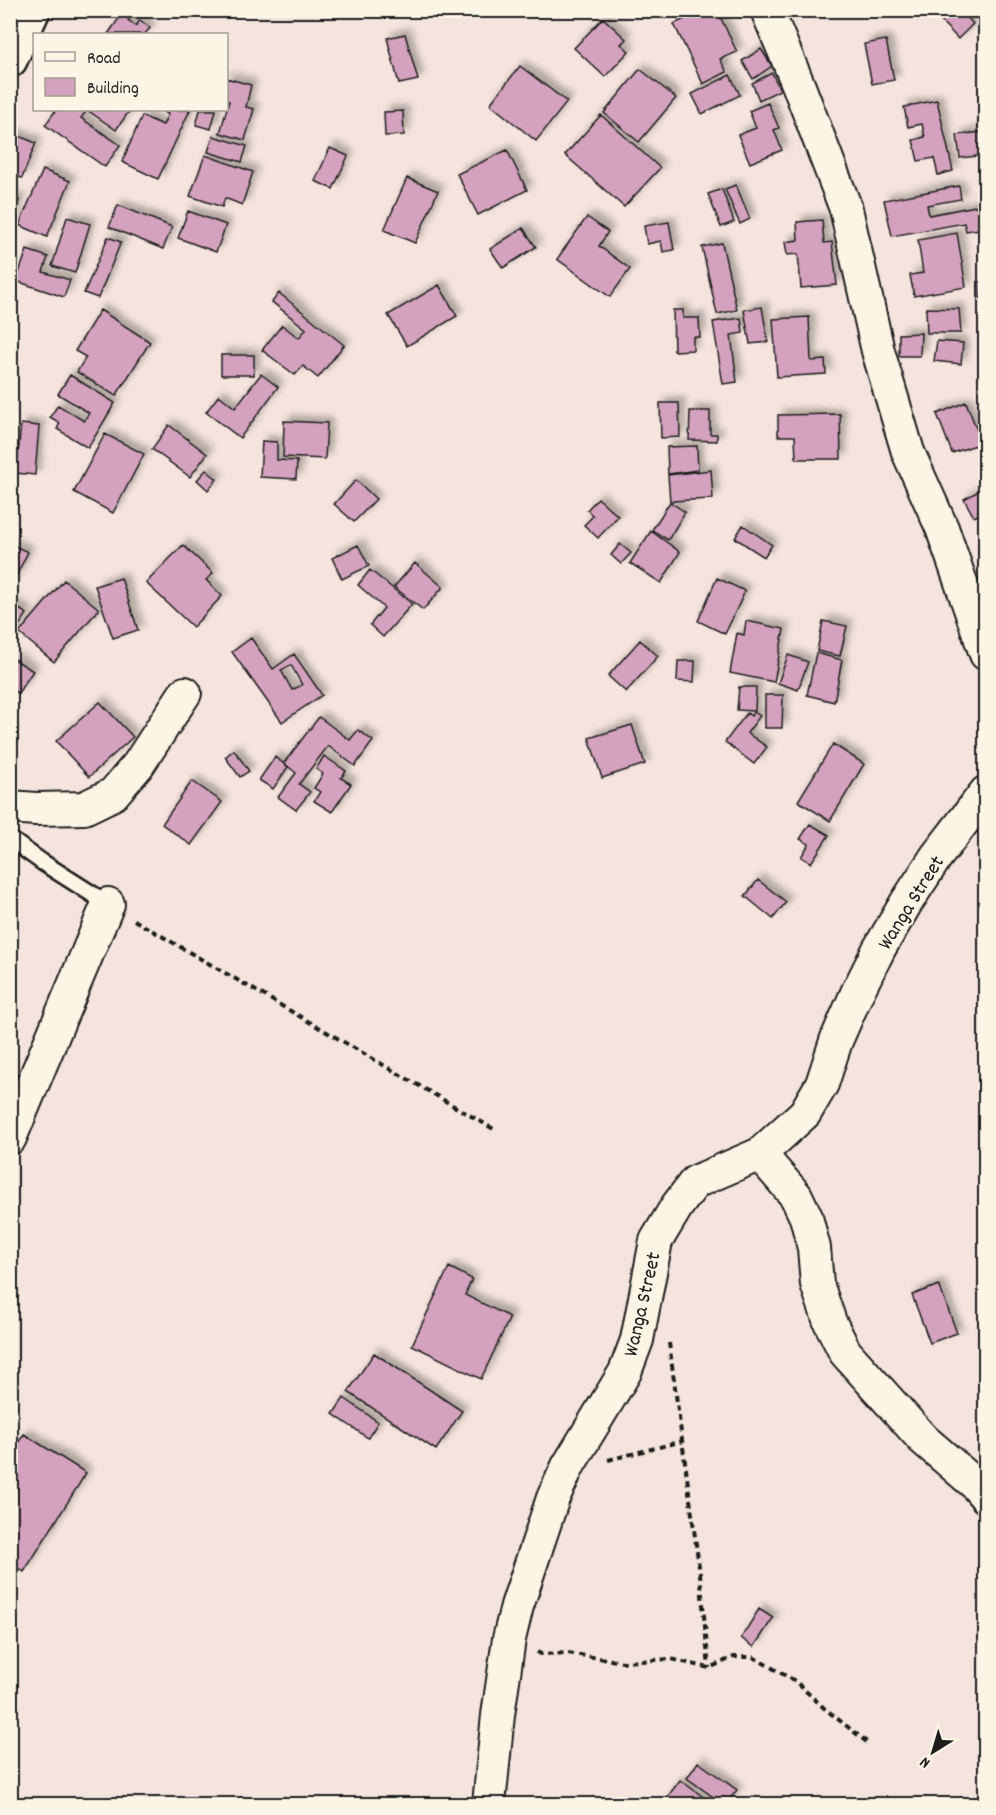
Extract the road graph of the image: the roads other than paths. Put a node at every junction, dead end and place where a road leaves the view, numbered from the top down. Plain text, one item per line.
1 (33, 10) edge
2 (767, 10) edge
3 (10, 60) edge
4 (986, 654) edge
5 (185, 693) dead end
6 (986, 792) edge
7 (10, 807) edge
8 (10, 839) edge
9 (108, 904) joint
10 (10, 1138) edge
11 (760, 1154) junction
12 (986, 1497) edge
13 (489, 1804) edge

1 - 3 street
2 - 4 street
5 - 7 street
6 - 11 street, Wanga Street
8 - 9 lane
9 - 10 street
11 - 12 street
11 - 13 street, Wanga Street

